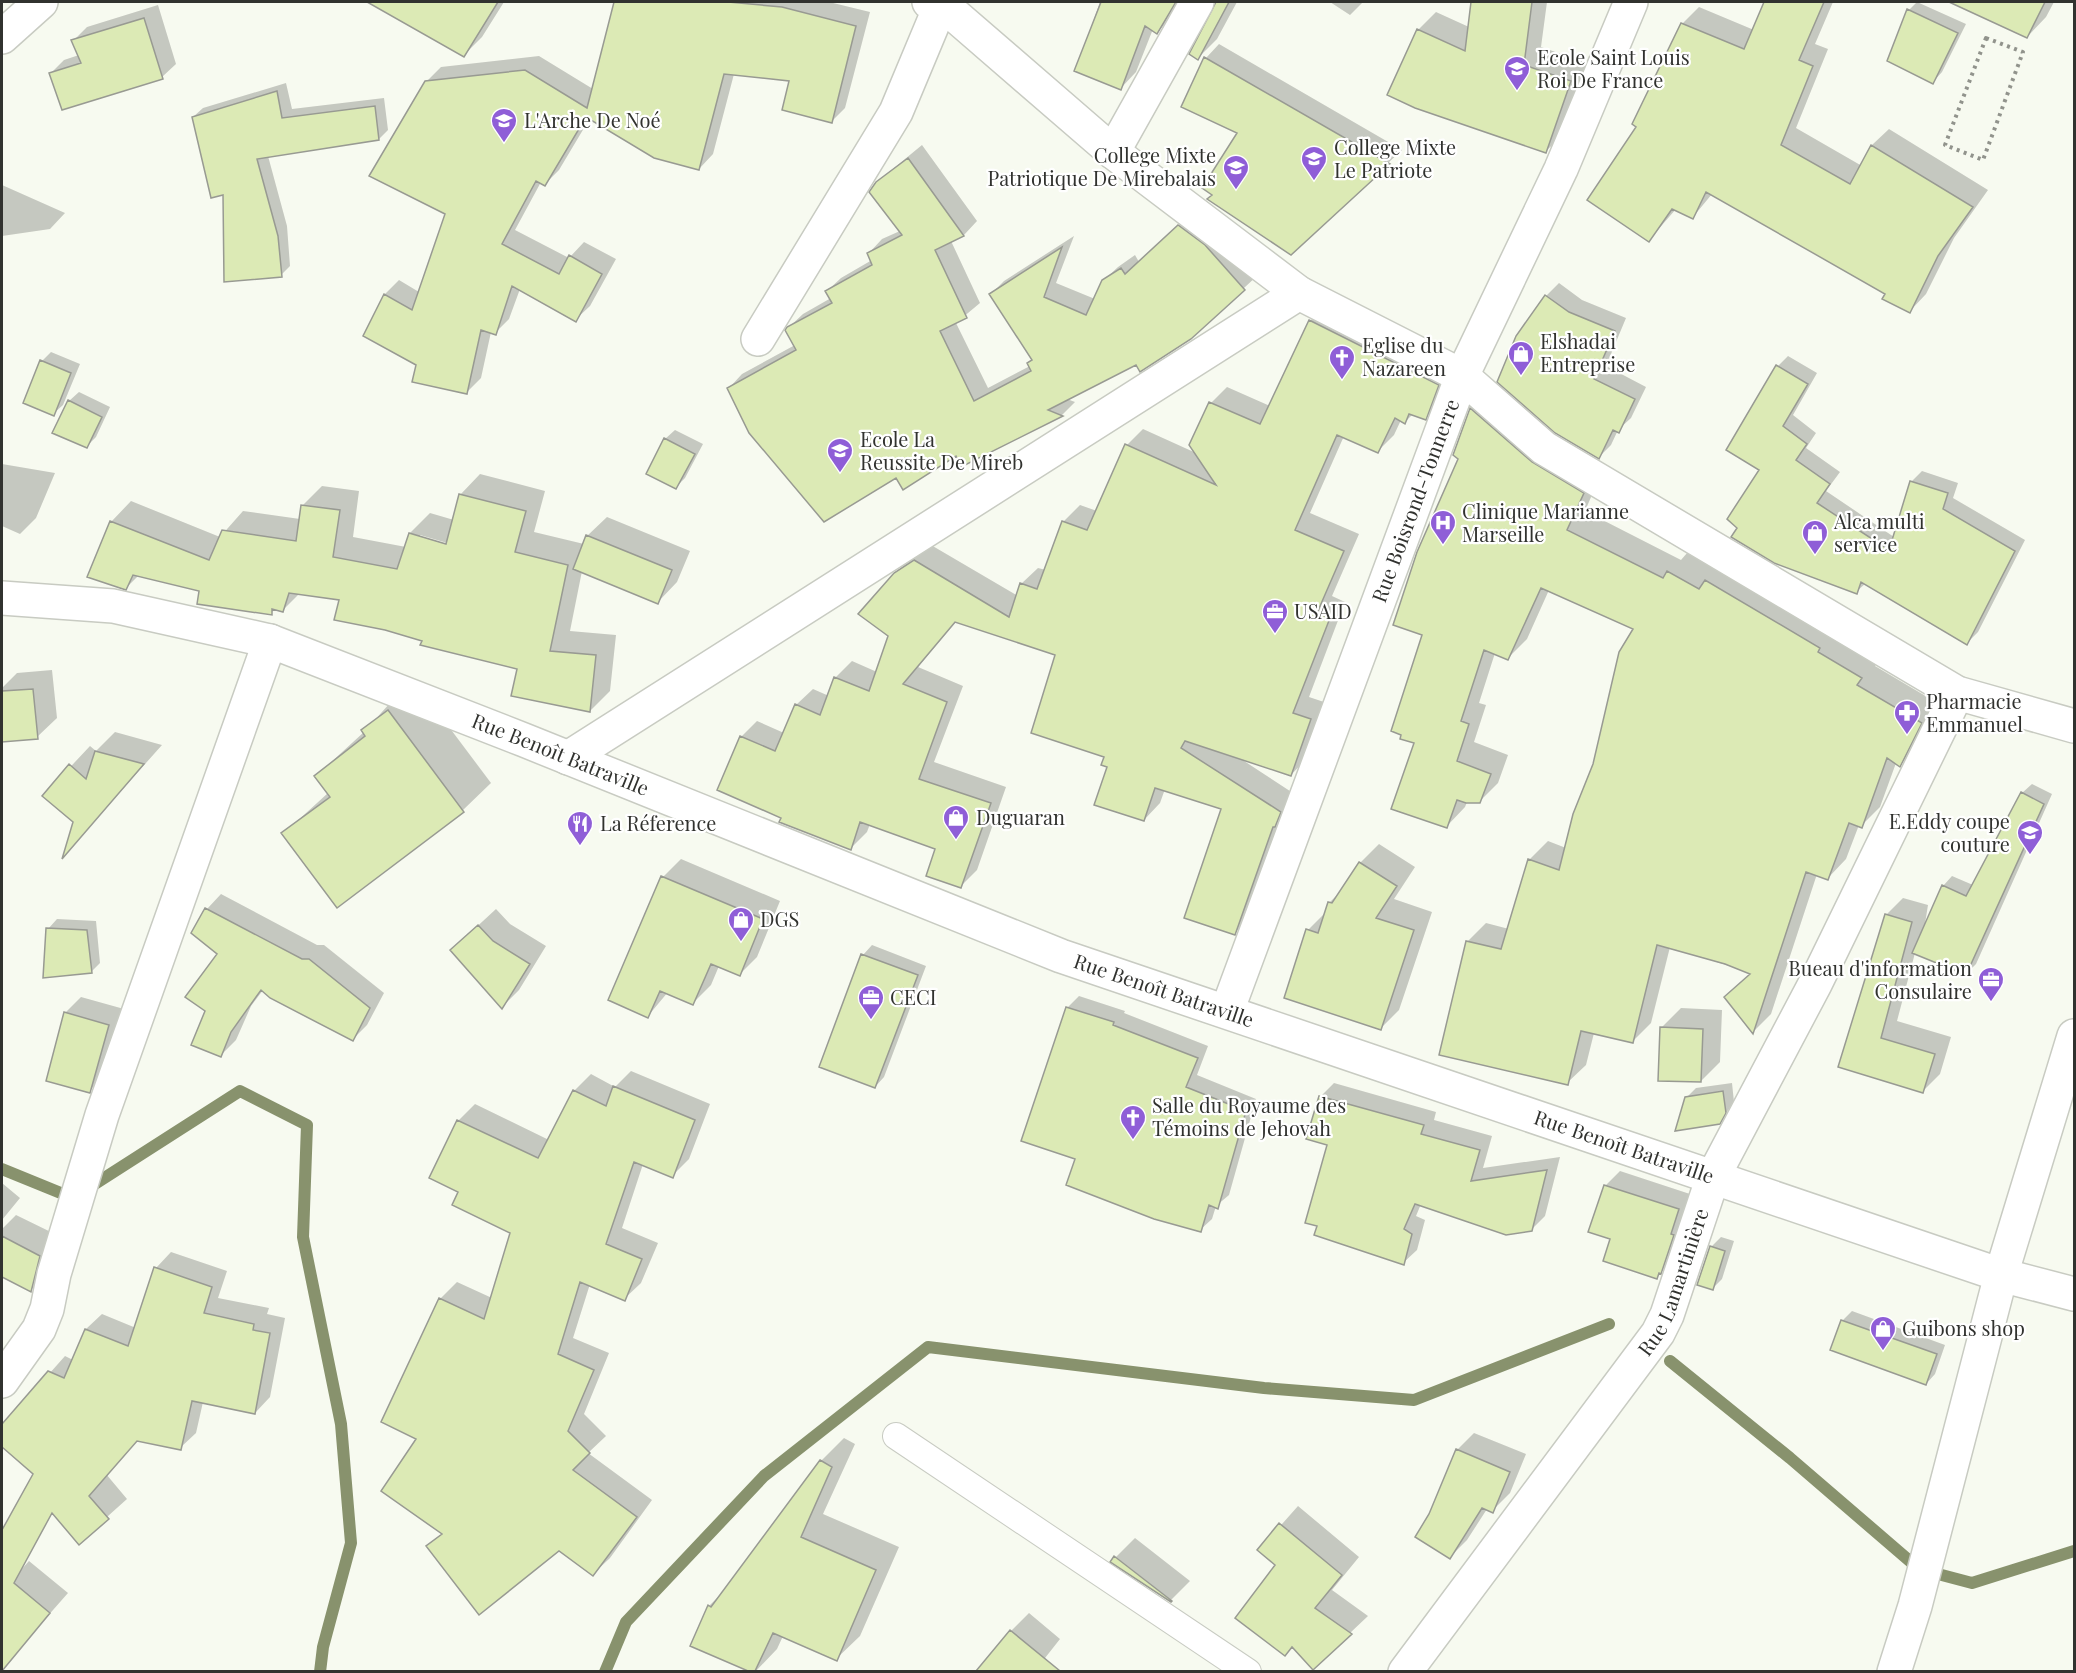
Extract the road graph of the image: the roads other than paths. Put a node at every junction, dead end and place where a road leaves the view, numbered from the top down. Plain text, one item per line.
1 (41, 2) edge
2 (1197, 2) edge
3 (1631, 2) edge
4 (938, 3) edge
5 (2, 37) edge
6 (1113, 152) junction
7 (1299, 293) junction
8 (758, 339) dead end
9 (1462, 376) junction
10 (2, 598) edge
11 (270, 642) junction
12 (1957, 693) junction
13 (2074, 726) edge
14 (568, 758) junction
15 (1227, 1011) junction
16 (2074, 1036) edge
17 (1713, 1177) junction
18 (2001, 1275) junction
19 (2074, 1294) edge
20 (2, 1381) edge
21 (896, 1436) dead end
22 (1248, 1671) edge
23 (1405, 1671) edge
24 (1894, 1671) edge

1 - 5 street
2 - 6 street
3 - 9 street, Rue Boisrond-Tonnerre
4 - 6 street
4 - 8 street
6 - 7 street
7 - 9 street
7 - 14 street
9 - 12 street
9 - 15 street, Rue Boisrond-Tonnerre
10 - 11 street, Rue Benoît Batraville
11 - 14 street, Rue Benoît Batraville
11 - 20 street
12 - 13 street
12 - 17 street, Rue Lamartinière
14 - 15 street, Rue Benoît Batraville
15 - 17 street, Rue Benoît Batraville
16 - 18 street
17 - 18 street, Rue Benoît Batraville
17 - 23 street, Rue Lamartinière
18 - 19 street, Rue Benoît Batraville
18 - 24 street
21 - 22 lane

